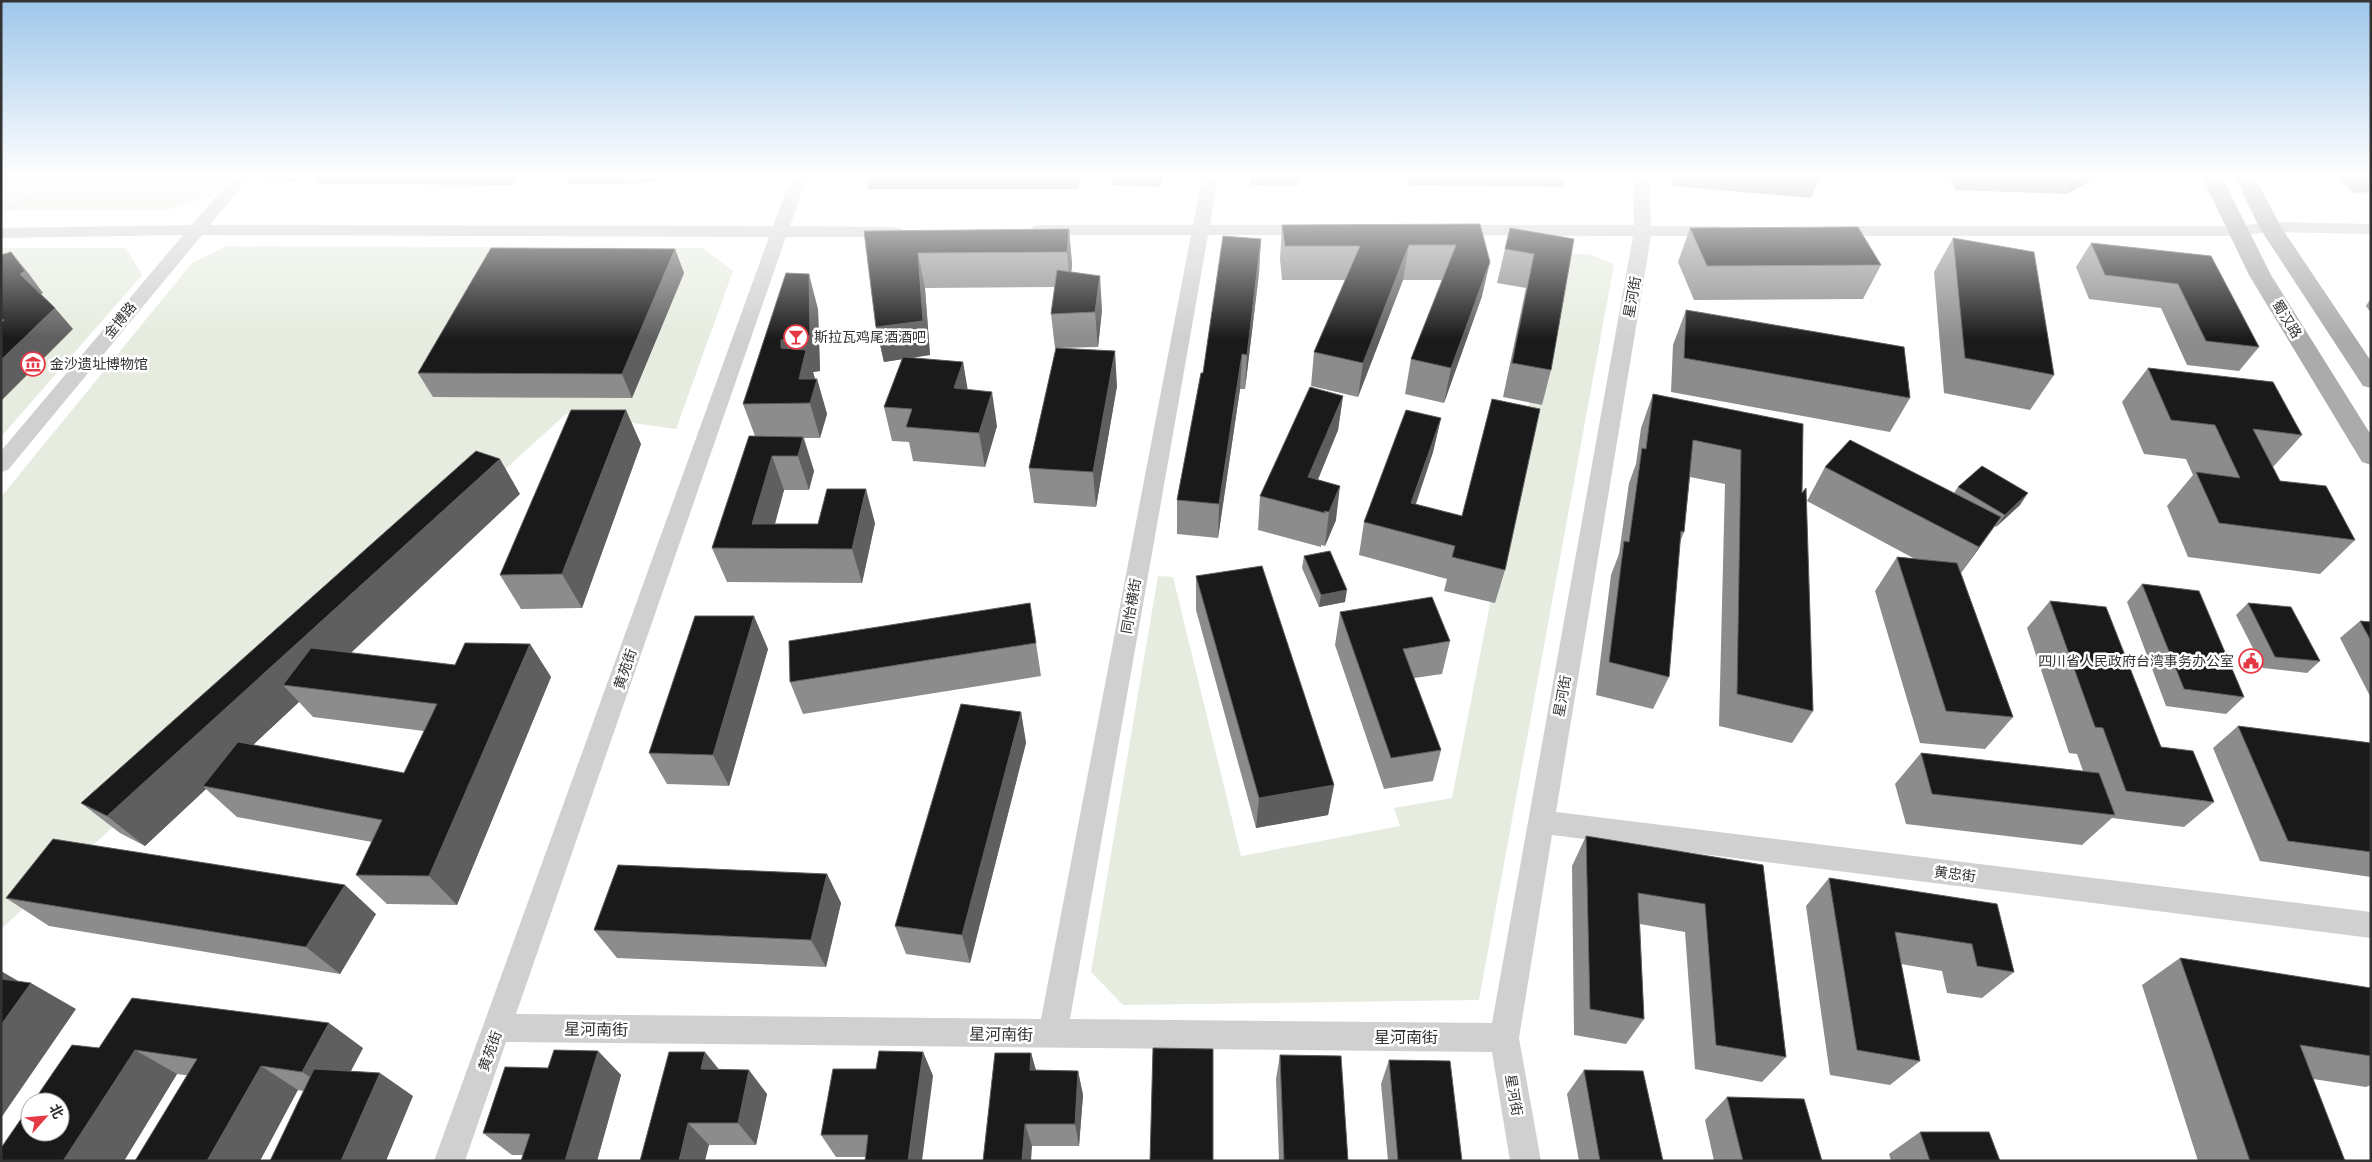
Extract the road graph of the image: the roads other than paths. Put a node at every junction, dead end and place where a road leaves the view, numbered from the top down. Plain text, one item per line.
1 (116, 231) edge
2 (194, 231) edge
3 (553, 231) edge
4 (885, 231) edge
5 (1200, 231) edge
6 (1643, 231) edge
7 (2239, 231) edge
8 (2273, 231) edge
9 (779, 232) junction
10 (1, 233) edge
11 (2371, 380) edge
12 (2371, 456) edge
13 (1, 465) edge
14 (1540, 822) junction
15 (2371, 925) edge
16 (498, 1028) junction
17 (1053, 1034) junction
18 (1504, 1038) junction
19 (449, 1161) edge
20 (1526, 1161) edge

1 - 10 street
2 - 13 street, 金博路
3 - 9 street
4 - 9 street
5 - 17 street, 同怡横街
6 - 14 street, 星河街
7 - 12 main road, 蜀汉路
8 - 11 main road
9 - 16 street, 黄苑街
14 - 15 street, 黄忠街
14 - 18 street, 星河街
16 - 17 street, 星河南街
16 - 19 street, 黄苑街
17 - 18 street, 星河南街
18 - 20 street, 星河街

